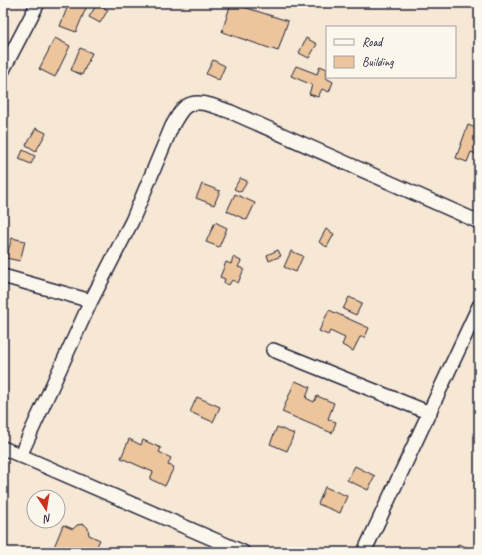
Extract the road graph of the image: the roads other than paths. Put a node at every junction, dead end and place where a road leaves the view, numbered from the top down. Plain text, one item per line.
1 (38, 3) edge
2 (3, 70) edge
3 (479, 222) edge
4 (3, 276) edge
5 (91, 301) junction
6 (479, 306) edge
7 (273, 350) dead end
8 (430, 413) junction
9 (3, 448) edge
10 (20, 456) junction
11 (243, 552) edge
12 (364, 552) edge

1 - 2 street
3 - 5 street
4 - 5 street
5 - 10 street
6 - 8 street
7 - 8 street
8 - 12 street
9 - 10 street
10 - 11 street

